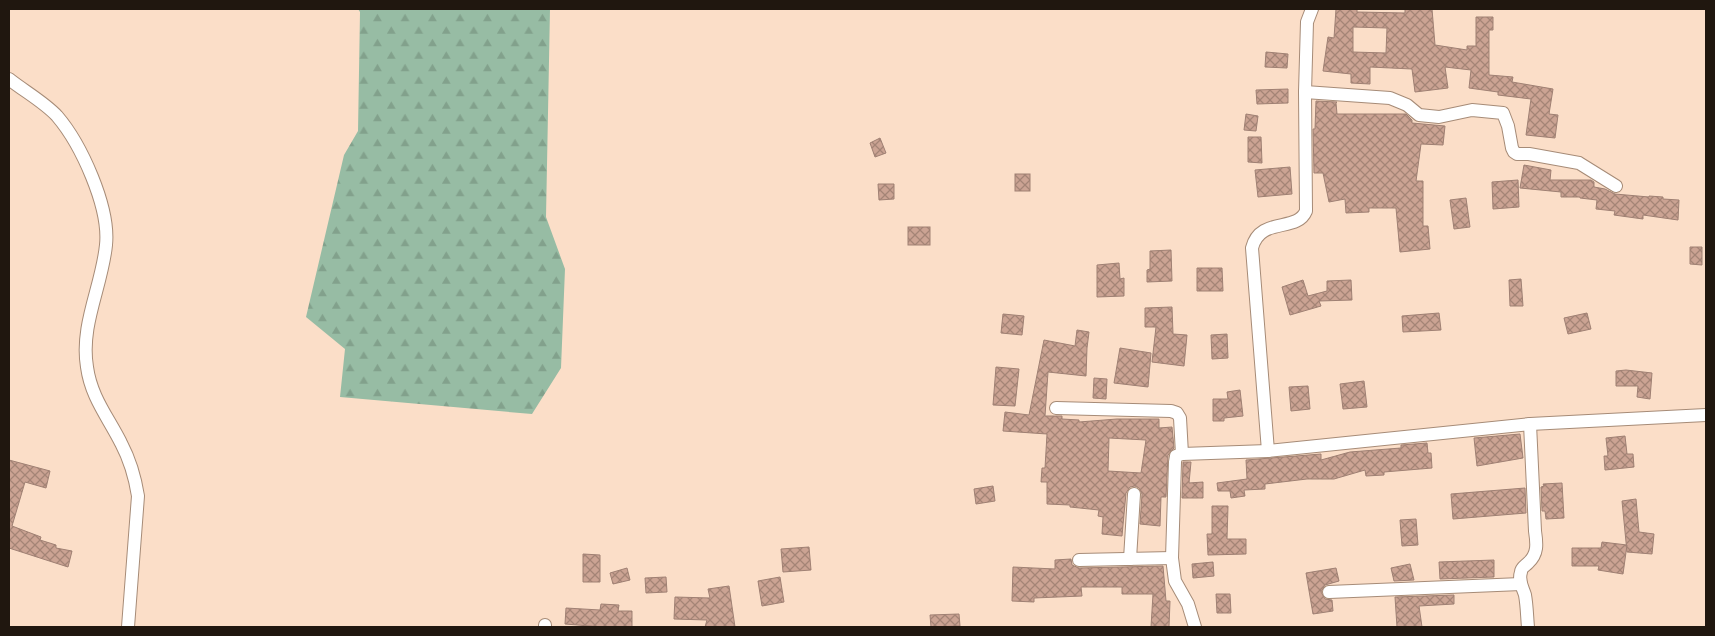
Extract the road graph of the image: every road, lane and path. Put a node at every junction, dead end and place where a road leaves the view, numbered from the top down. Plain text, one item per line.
1 (1312, 9) edge
2 (9, 79) edge
3 (1305, 92) junction
4 (1616, 186) dead end
5 (1056, 408) dead end
6 (1706, 415) edge
7 (1530, 424) junction
8 (1268, 450) junction
9 (1182, 454) junction
10 (1134, 494) dead end
11 (1172, 558) junction
12 (1130, 559) junction
13 (1079, 560) dead end
14 (1521, 584) junction
15 (1329, 592) dead end
16 (128, 627) edge
17 (1195, 627) edge
18 (1528, 627) edge

1 - 3 street
2 - 16 street
3 - 4 street
3 - 8 street
5 - 9 street
6 - 7 street
7 - 8 street
7 - 14 street
8 - 9 street
9 - 11 street
10 - 12 street
11 - 12 street
11 - 17 street
12 - 13 street
14 - 15 street
14 - 18 street

